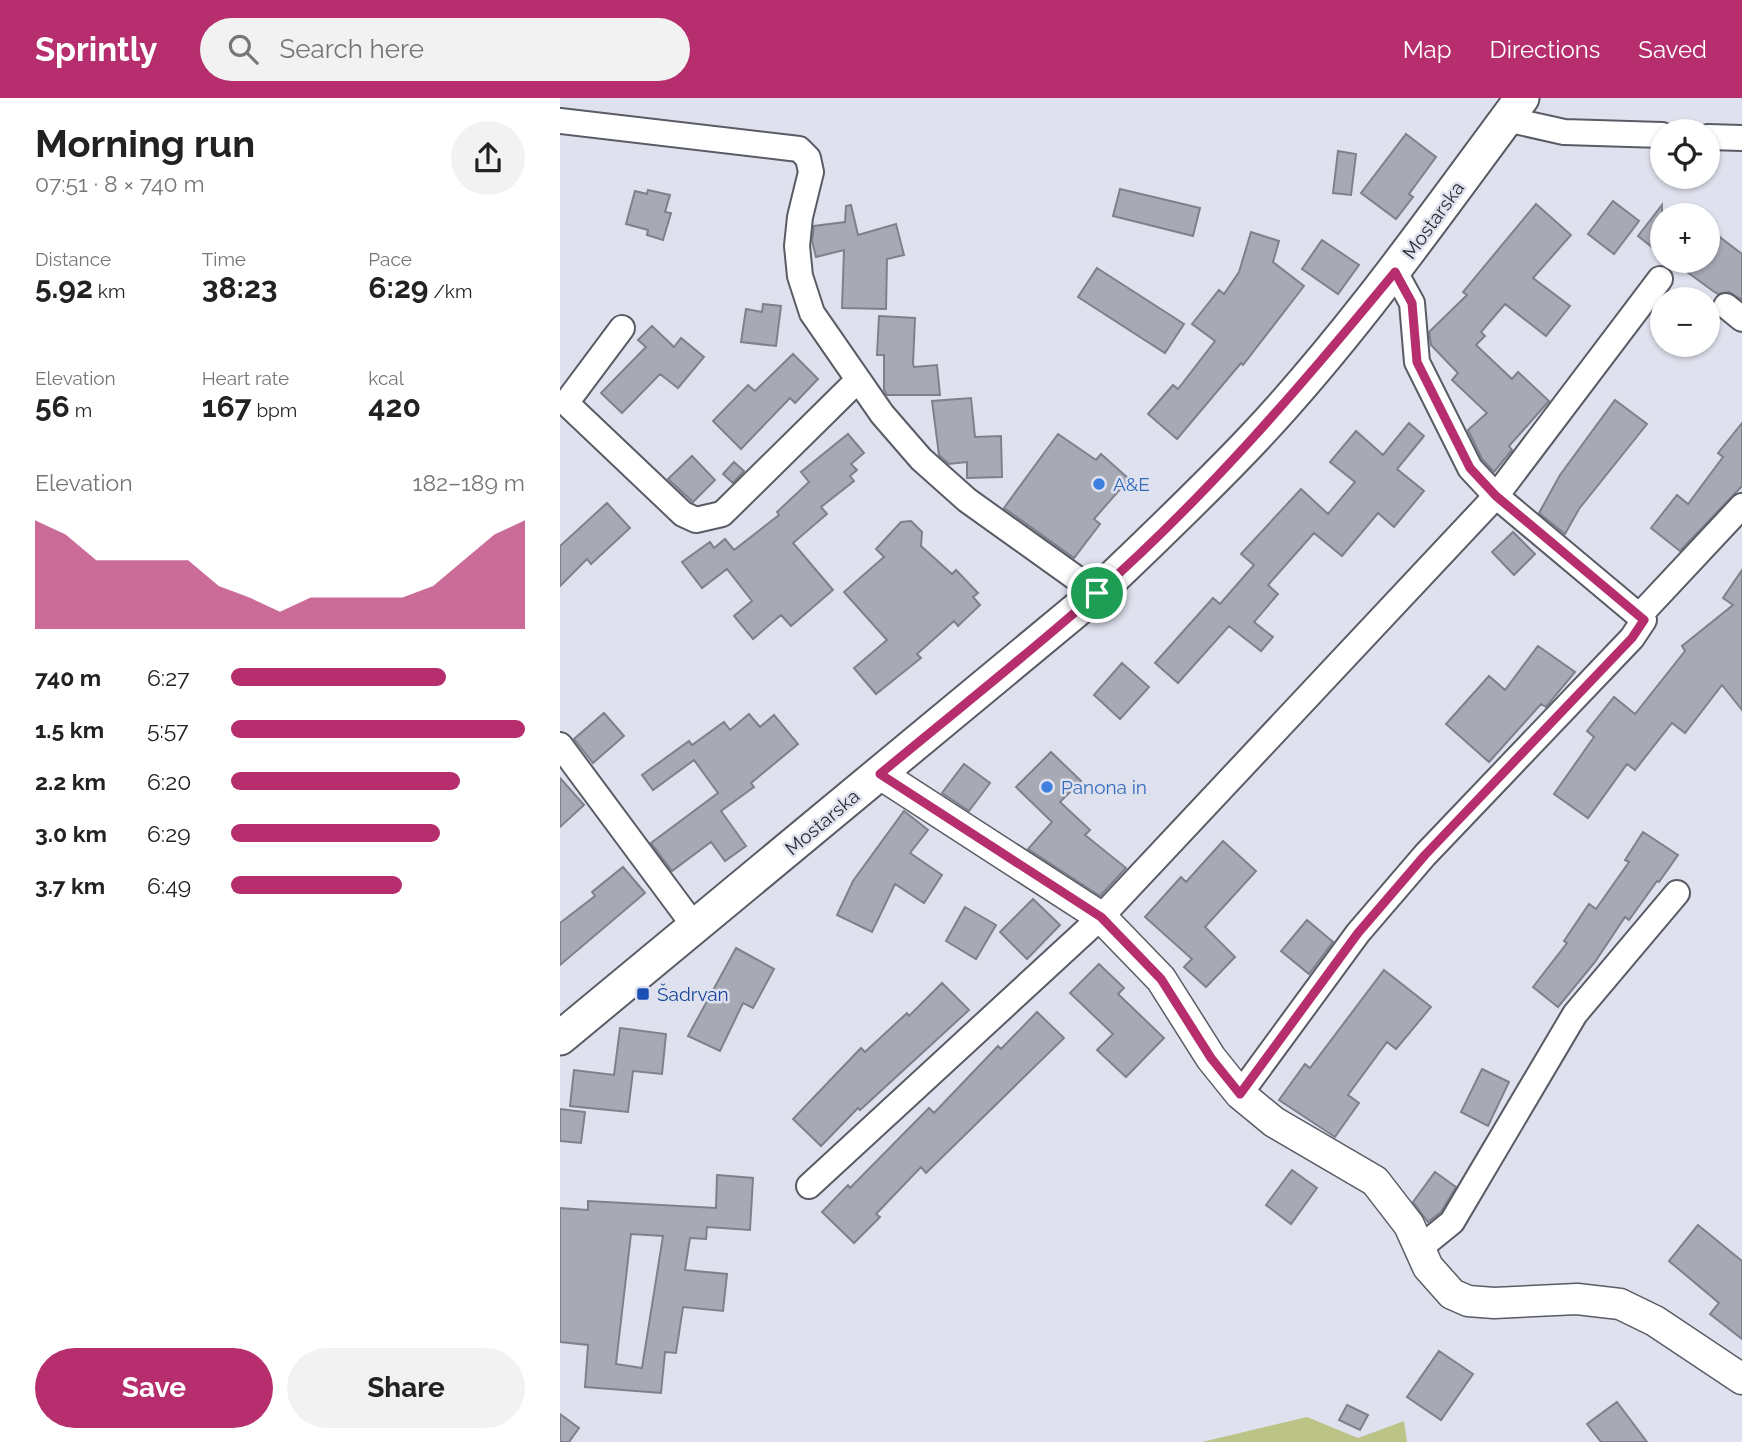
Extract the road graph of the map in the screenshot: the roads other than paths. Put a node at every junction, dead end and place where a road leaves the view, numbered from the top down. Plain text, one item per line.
1 (1514, 108) edge
2 (560, 121) edge
3 (1650, 135) edge
4 (1720, 137) edge
5 (1742, 138) edge
6 (1395, 272) junction
7 (1660, 279) dead end
8 (622, 328) dead end
9 (858, 380) junction
10 (563, 401) edge
11 (1496, 496) junction
12 (1742, 506) edge
13 (1097, 593) junction
14 (1640, 615) junction
15 (560, 745) edge
16 (880, 774) junction
17 (1677, 893) dead end
18 (1101, 917) junction
19 (695, 927) junction
20 (560, 1038) edge
21 (1240, 1094) junction
22 (809, 1186) dead end
23 (1420, 1248) junction
24 (1742, 1379) edge

1 - 3 street
1 - 6 main road, Mostarska
2 - 9 street
4 - 5 street
6 - 11 street
6 - 13 main road, Mostarska
7 - 11 street
8 - 10 street
9 - 10 street
9 - 13 street
11 - 14 street
11 - 18 street
12 - 14 street
13 - 16 main road, Mostarska
14 - 21 street
15 - 19 street
16 - 18 street
16 - 19 main road, Mostarska
17 - 23 street
18 - 21 street
18 - 22 street
19 - 20 main road, Mostarska
21 - 23 street
23 - 24 street

